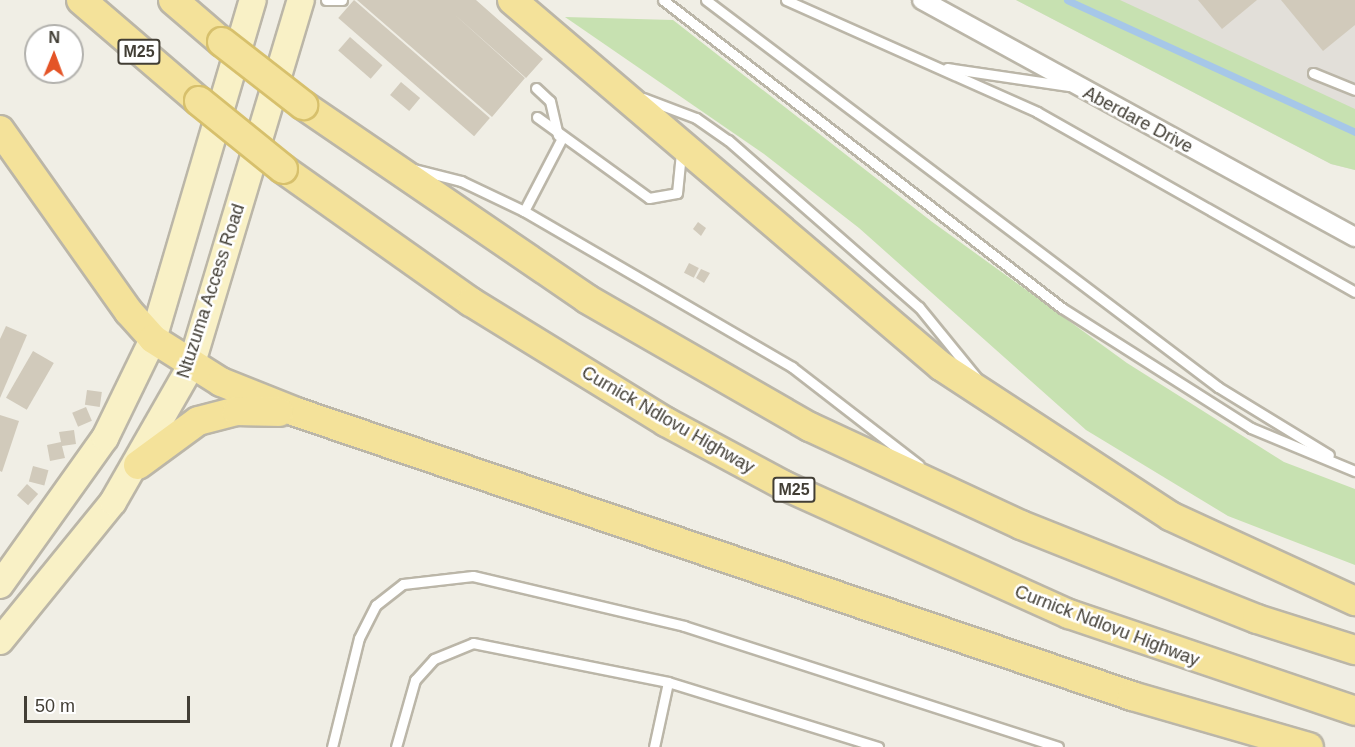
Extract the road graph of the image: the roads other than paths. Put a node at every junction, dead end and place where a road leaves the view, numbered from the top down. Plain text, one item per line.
1 (81, 0) edge
2 (172, 0) edge
3 (253, 0) edge
4 (301, 0) edge
5 (326, 0) edge
6 (342, 0) edge
7 (512, 0) edge
8 (663, 0) edge
9 (706, 0) edge
10 (786, 0) edge
11 (922, 0) edge
12 (935, 67) junction
13 (1313, 73) dead end
14 (1078, 87) junction
15 (536, 88) dead end
16 (1355, 90) edge
17 (620, 92) junction
18 (537, 117) dead end
19 (0, 129) edge
20 (560, 137) junction
21 (680, 145) junction
22 (377, 160) junction
23 (524, 211) junction
24 (1355, 237) edge
25 (1355, 292) edge
26 (153, 339) junction
27 (191, 366) junction
28 (987, 398) junction
29 (296, 412) junction
30 (138, 465) junction
31 (1355, 469) edge
32 (951, 492) junction
33 (0, 585) edge
34 (1355, 601) edge
35 (0, 641) edge
36 (1355, 650) edge
37 (668, 682) junction
38 (1355, 711) edge
39 (332, 747) edge
40 (396, 747) edge
41 (654, 747) edge
42 (878, 747) edge
43 (1059, 747) edge
44 (1309, 747) edge

1 - 38 main road, Curnick Ndlovu Highway / M25, bridge
2 - 22 main road, bridge
3 - 26 street
4 - 27 street, Ntuzuma Access Road
5 - 6 lane
7 - 17 main road
8 - 31 lane
9 - 31 lane
10 - 12 lane
11 - 14 street, Aberdare Drive
12 - 14 lane
12 - 25 lane
13 - 16 lane
14 - 24 street, Aberdare Drive
15 - 20 lane
17 - 21 main road
17 - 28 lane
18 - 20 lane
19 - 26 main road
20 - 21 lane
20 - 23 lane
21 - 28 main road
22 - 23 lane
22 - 32 main road
23 - 32 lane
26 - 27 main road
26 - 33 street
27 - 29 main road
27 - 30 street, Ntuzuma Access Road
28 - 34 main road
29 - 30 main road
29 - 44 main road
30 - 35 street, Ntuzuma Access Road
32 - 36 main road
37 - 40 lane
37 - 41 lane
37 - 42 lane
39 - 43 lane

